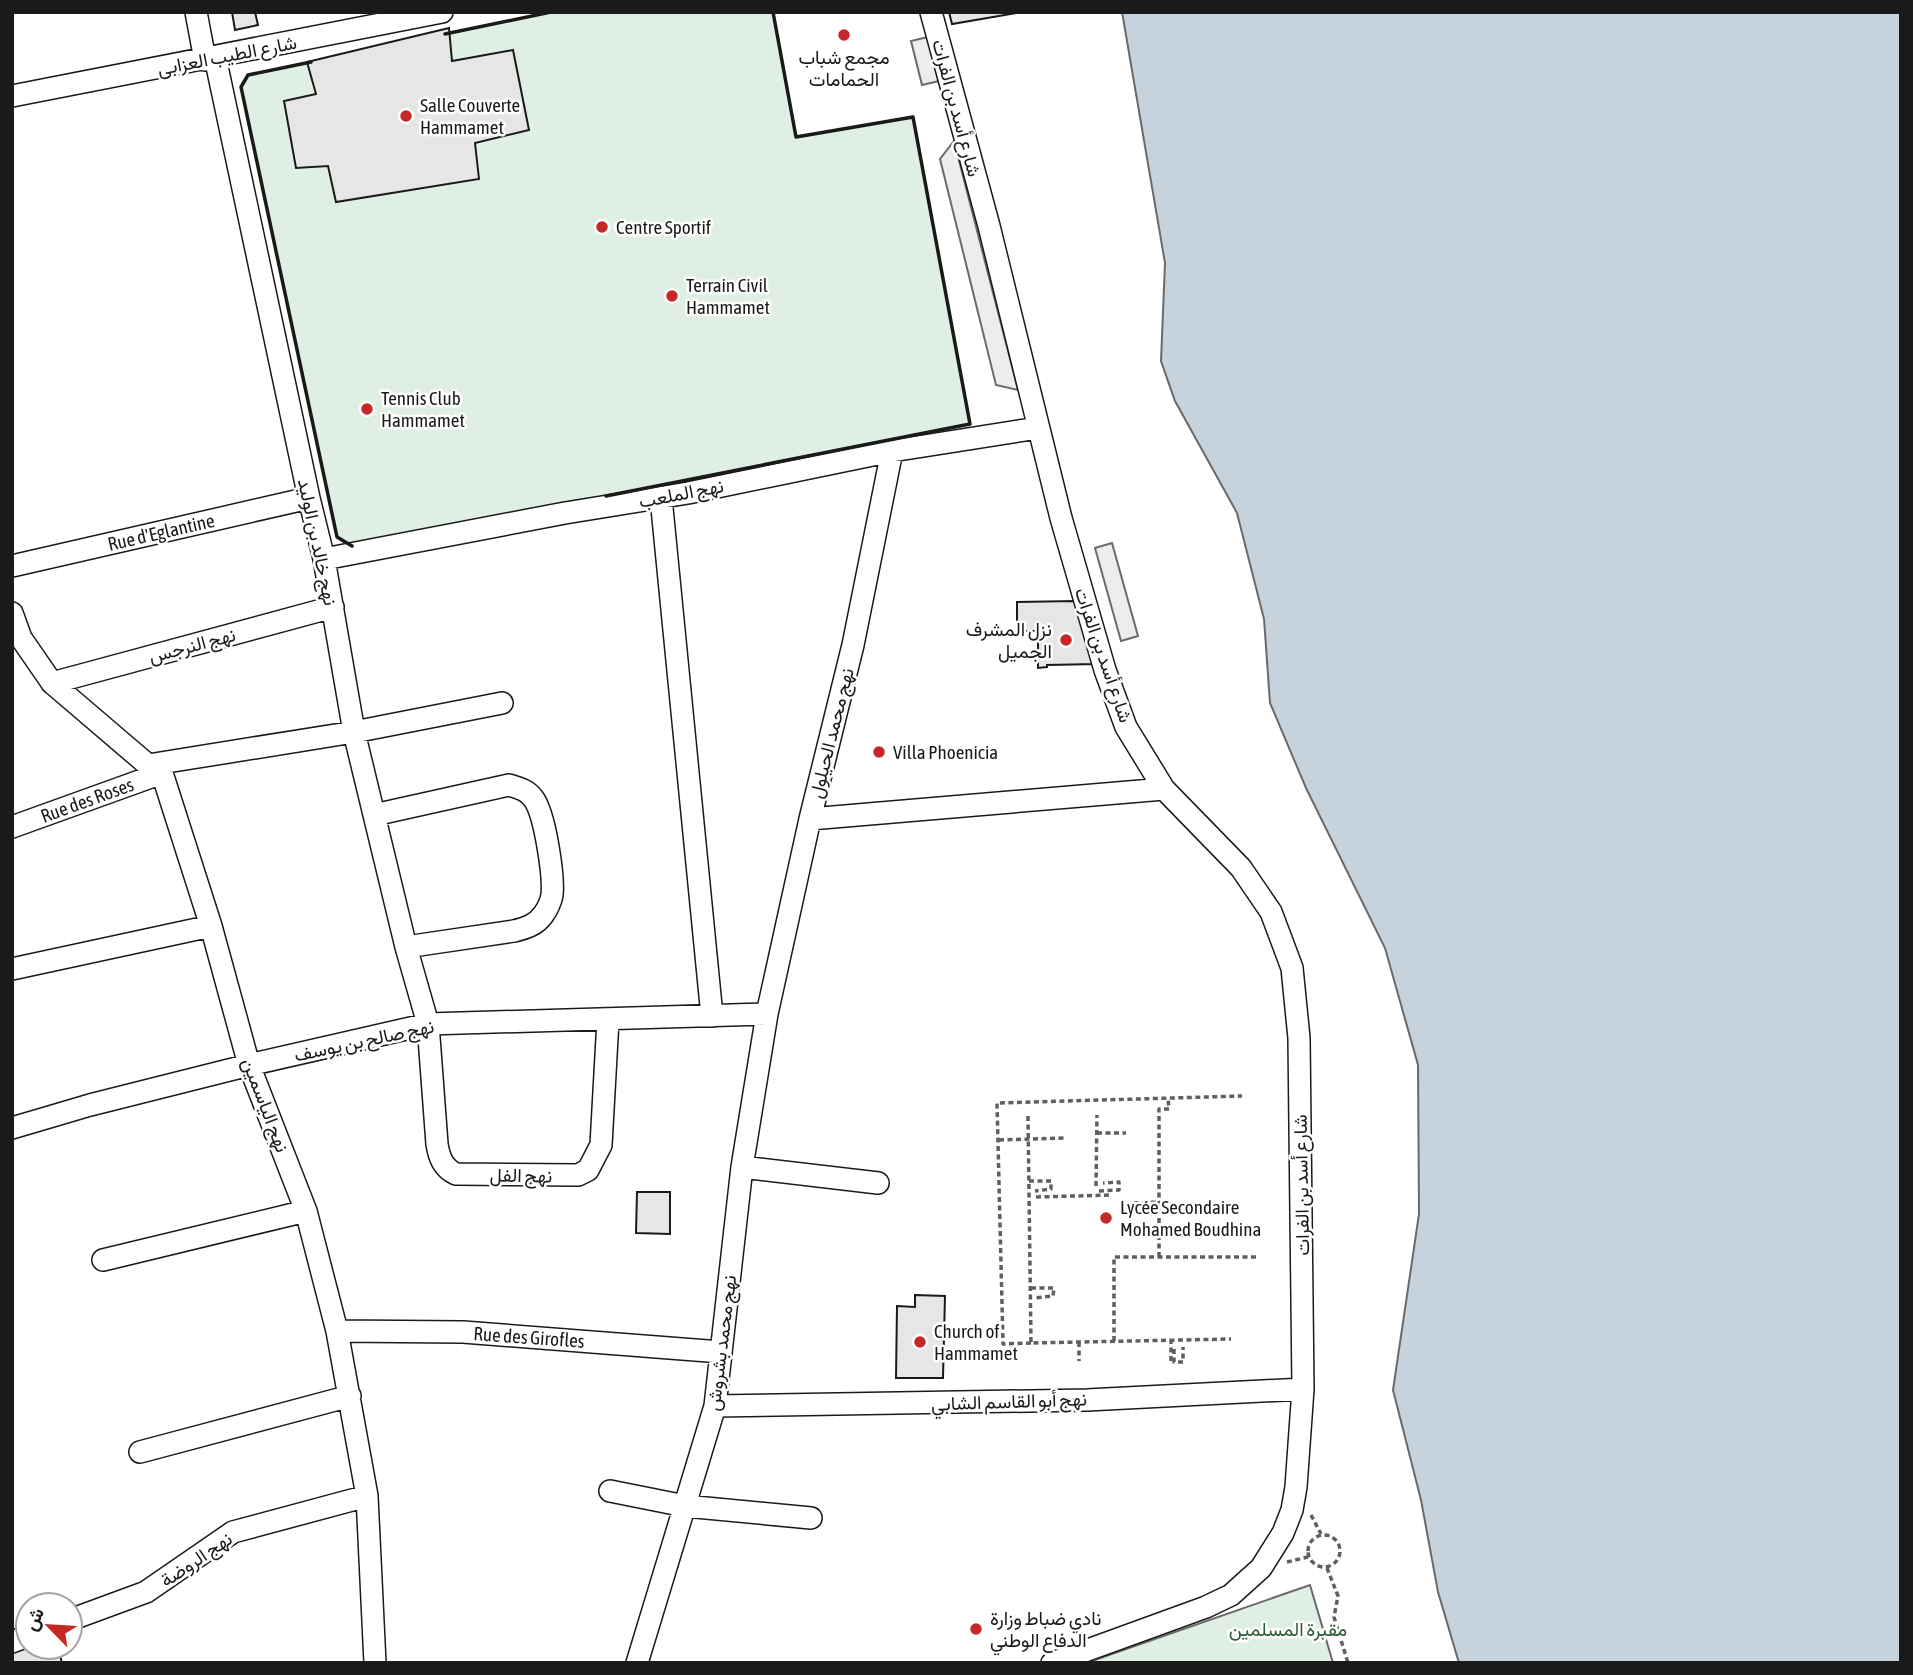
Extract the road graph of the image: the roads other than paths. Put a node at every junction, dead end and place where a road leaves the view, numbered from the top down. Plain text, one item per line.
1 (195, 12) edge
2 (442, 12) edge
3 (932, 12) edge
4 (417, 15) edge
5 (210, 58) junction
6 (12, 96) edge
7 (1038, 428) junction
8 (892, 451) junction
9 (309, 498) junction
10 (661, 498) junction
11 (324, 559) junction
12 (12, 566) edge
13 (332, 607) junction
14 (13, 615) edge
15 (52, 683) junction
16 (502, 703) dead end
17 (354, 732) junction
18 (155, 769) junction
19 (1164, 789) junction
20 (374, 815) junction
21 (810, 819) junction
22 (12, 827) edge
23 (211, 926) junction
24 (406, 947) junction
25 (12, 969) edge
26 (767, 1014) junction
27 (712, 1016) junction
28 (608, 1020) junction
29 (428, 1024) junction
30 (250, 1065) junction
31 (12, 1128) edge
32 (742, 1167) junction
33 (878, 1183) dead end
34 (306, 1211) junction
35 (103, 1260) dead end
36 (337, 1331) junction
37 (721, 1352) junction
38 (1303, 1389) junction
39 (350, 1396) junction
40 (715, 1406) junction
41 (140, 1452) dead end
42 (610, 1491) dead end
43 (367, 1496) junction
44 (685, 1506) junction
45 (811, 1518) dead end
46 (84, 1615) edge
47 (375, 1663) edge
48 (637, 1663) edge
49 (1052, 1663) edge

1 - 5 street, نهج خالد بن الوليد
2 - 4 street, شارع الطيب العزابى
3 - 7 street, شارع أسد بن الفرات
4 - 5 street, شارع الطيب العزابى
5 - 6 street, شارع الطيب العزابى
5 - 9 street, نهج خالد بن الوليد
7 - 8 street, نهج الملعب
7 - 19 street, شارع أسد بن الفرات
8 - 10 street, نهج الملعب
8 - 21 street, نهج محمد الحيلول
9 - 11 street, نهج خالد بن الوليد
9 - 12 street, Rue d'Eglantine
10 - 11 street, نهج الملعب
10 - 27 street
11 - 13 street, نهج خالد بن الوليد
13 - 15 street, نهج النرجس
13 - 17 street, نهج خالد بن الوليد
14 - 15 street
15 - 18 street
16 - 17 street, Rue des Roses
17 - 18 street, Rue des Roses
17 - 20 street, نهج خالد بن الوليد
18 - 22 street, Rue des Roses
18 - 23 street, نهج الياسمين
19 - 21 street
19 - 38 street, شارع أسد بن الفرات
20 - 24 street, نهج خالد بن الوليد
20 - 24 street
21 - 26 street, نهج محمد الحيلول
23 - 25 street
23 - 30 street, نهج الياسمين
24 - 29 street, نهج خالد بن الوليد
26 - 27 street, نهج صالح بن يوسف
26 - 32 street, نهج محمد بشروش
27 - 28 street, نهج صالح بن يوسف
28 - 29 street, نهج صالح بن يوسف
28 - 29 street, نهج الفل
29 - 30 street, نهج صالح بن يوسف
30 - 31 street, نهج صالح بن يوسف
30 - 34 street, نهج الياسمين
32 - 33 street
32 - 37 street, نهج محمد بشروش
34 - 35 street
34 - 36 street, نهج الياسمين
36 - 37 street, Rue des Girofles
36 - 39 street, نهج الياسمين
37 - 40 street, نهج محمد بشروش
38 - 40 street, نهج أبو القاسم الشابي
38 - 49 street, شارع أسد بن الفرات
39 - 41 street
39 - 43 street, نهج الياسمين
40 - 44 street, نهج محمد بشروش
42 - 44 street
43 - 46 street, نهج الروضة
43 - 47 street, نهج الياسمين
44 - 45 street
44 - 48 street, نهج محمد بشروش

